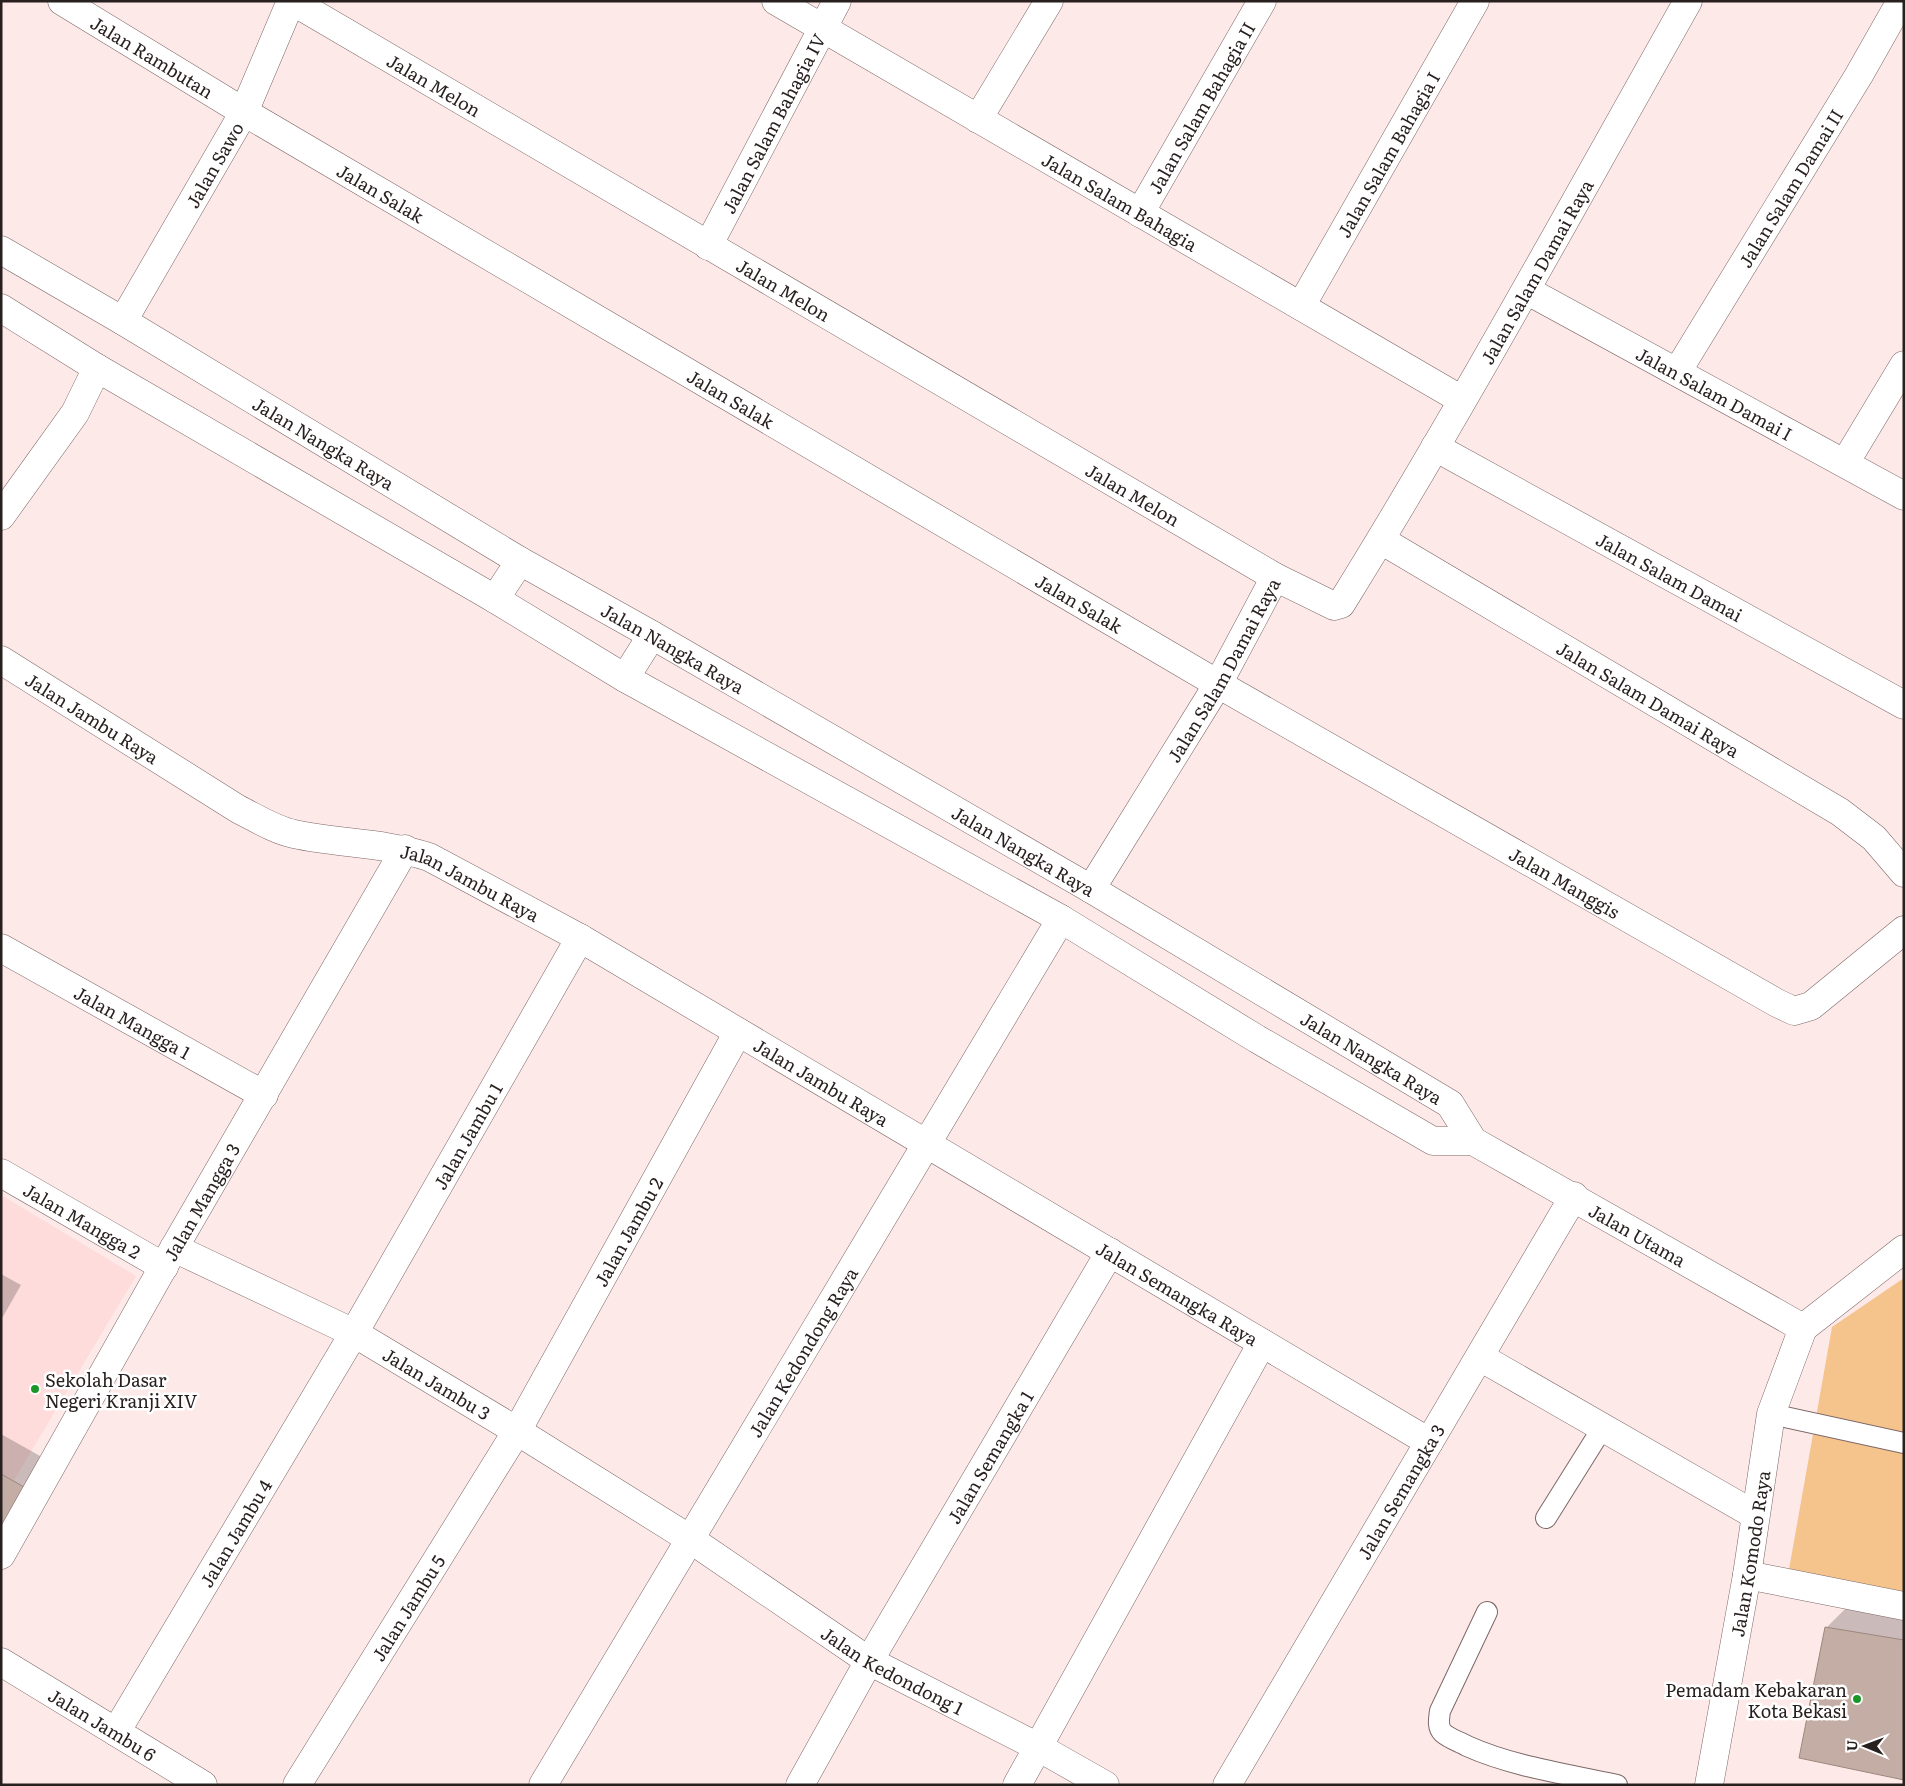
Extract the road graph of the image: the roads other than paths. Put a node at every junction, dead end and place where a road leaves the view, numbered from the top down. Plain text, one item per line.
1 (62, 1) edge
2 (291, 1) edge
3 (776, 1) edge
4 (837, 1) edge
5 (1049, 1) edge
6 (1262, 1) edge
7 (1474, 1) edge
8 (1688, 1) edge
9 (1901, 1) edge
10 (822, 28) junction
11 (244, 112) junction
12 (978, 119) junction
13 (1140, 213) junction
14 (708, 246) junction
15 (1, 250) edge
16 (1526, 290) junction
17 (1301, 306) junction
18 (1, 308) edge
19 (123, 321) junction
20 (1904, 365) edge
21 (97, 368) junction
22 (1677, 372) junction
23 (1462, 400) junction
24 (1435, 447) junction
25 (1845, 463) junction
26 (1904, 496) edge
27 (1, 516) edge
28 (1381, 540) junction
29 (520, 561) junction
30 (1275, 577) junction
31 (495, 599) junction
32 (652, 635) junction
33 (1, 660) edge
34 (625, 678) junction
35 (1218, 684) junction
36 (1904, 705) edge
37 (405, 849) junction
38 (1904, 873) edge
39 (1091, 889) junction
40 (1061, 919) junction
41 (1904, 930) edge
42 (580, 938) junction
43 (1, 948) edge
44 (1281, 1003) junction
45 (738, 1032) junction
46 (1257, 1038) junction
47 (264, 1095) junction
48 (1473, 1141) junction
49 (927, 1143) junction
50 (1, 1173) edge
51 (1574, 1196) junction
52 (1904, 1249) edge
53 (1110, 1252) junction
54 (169, 1258) junction
55 (1803, 1328) junction
56 (354, 1333) junction
57 (1262, 1343) junction
58 (1480, 1357) junction
59 (1771, 1414) junction
60 (1603, 1428) junction
61 (517, 1431) junction
62 (1429, 1442) junction
63 (1904, 1443) edge
64 (1755, 1515) junction
65 (1546, 1518) dead end
66 (690, 1539) junction
67 (1, 1555) edge
68 (1747, 1575) junction
69 (1904, 1606) edge
70 (1487, 1612) dead end
71 (869, 1661) junction
72 (1, 1662) edge
73 (116, 1732) junction
74 (1038, 1747) junction
75 (203, 1785) edge
76 (297, 1785) edge
77 (544, 1785) edge
78 (800, 1785) edge
79 (1017, 1785) edge
80 (1105, 1785) edge
81 (1227, 1785) edge
82 (1617, 1785) edge
83 (1710, 1785) edge

1 - 11 street, Jalan Rambutan
2 - 11 street, Jalan Sawo
2 - 14 street, Jalan Melon
3 - 10 street, Jalan Salam Bahagia
4 - 10 street, Jalan Salam Bahagia IV
5 - 12 street
6 - 13 street, Jalan Salam Bahagia II
7 - 17 street, Jalan Salam Bahagia I
8 - 16 street, Jalan Salam Damai Raya
9 - 22 street, Jalan Salam Damai II
10 - 12 street, Jalan Salam Bahagia
10 - 14 street, Jalan Salam Bahagia IV
11 - 19 street, Jalan Sawo
11 - 35 street, Jalan Salak
12 - 13 street, Jalan Salam Bahagia
13 - 17 street, Jalan Salam Bahagia
14 - 30 street, Jalan Melon
15 - 19 street, Jalan Nangka Raya
16 - 22 street, Jalan Salam Damai I
16 - 23 street, Jalan Salam Damai Raya
17 - 23 street, Jalan Salam Bahagia
18 - 21 street
19 - 29 street, Jalan Nangka Raya
20 - 25 street
21 - 27 street
21 - 31 street
22 - 25 street, Jalan Salam Damai I
23 - 24 street, Jalan Salam Damai Raya
24 - 28 street, Jalan Salam Damai Raya
24 - 36 street, Jalan Salam Damai
25 - 26 street, Jalan Salam Damai I
28 - 30 street, Jalan Salam Damai Raya
28 - 38 street, Jalan Salam Damai Raya
29 - 31 street
29 - 32 street, Jalan Nangka Raya
30 - 35 street, Jalan Salam Damai Raya
31 - 34 street
32 - 34 street
32 - 39 street, Jalan Nangka Raya
33 - 37 street, Jalan Jambu Raya
34 - 40 street
35 - 39 street, Jalan Salam Damai Raya
35 - 41 street, Jalan Manggis
37 - 42 street, Jalan Jambu Raya
37 - 47 street, Jalan Mangga 3
39 - 44 street, Jalan Nangka Raya
40 - 46 street
40 - 49 street, Jalan Kedondong Raya
42 - 45 street, Jalan Jambu Raya
42 - 56 street, Jalan Jambu 1
43 - 47 street, Jalan Mangga 1
44 - 46 street
44 - 48 street, Jalan Nangka Raya
45 - 49 street, Jalan Jambu Raya
45 - 61 street, Jalan Jambu 2
46 - 48 street
47 - 54 street, Jalan Mangga 3
48 - 51 street, Jalan Utama
49 - 53 street, Jalan Semangka Raya
49 - 66 street, Jalan Kedondong Raya
50 - 54 street, Jalan Mangga 2
51 - 55 street, Jalan Utama
51 - 58 street, Jalan Semangka 3
52 - 55 street
53 - 57 street, Jalan Semangka Raya
53 - 71 street, Jalan Semangka 1
54 - 56 street, Jalan Jambu 3
54 - 67 street, Jalan Mangga 3
55 - 59 street, Jalan Komodo Raya
56 - 61 street, Jalan Jambu 3
56 - 73 street, Jalan Jambu 4
57 - 62 street, Jalan Semangka Raya
57 - 74 street
58 - 60 street
58 - 62 street, Jalan Semangka 3
59 - 63 lane
59 - 64 street, Jalan Komodo Raya
60 - 64 street
60 - 65 lane
61 - 66 street, Jalan Jambu 3
61 - 76 street, Jalan Jambu 5
62 - 81 street, Jalan Semangka 3
64 - 68 street, Jalan Komodo Raya
66 - 71 street, Jalan Kedondong 1
66 - 77 street, Jalan Kedondong Raya
68 - 69 street
68 - 83 street, Jalan Komodo Raya
70 - 82 lane
71 - 74 street, Jalan Kedondong 1
71 - 78 street, Jalan Semangka 1
72 - 73 street, Jalan Jambu 6
73 - 75 street, Jalan Jambu 6
74 - 79 street
74 - 80 street, Jalan Kedondong 1

